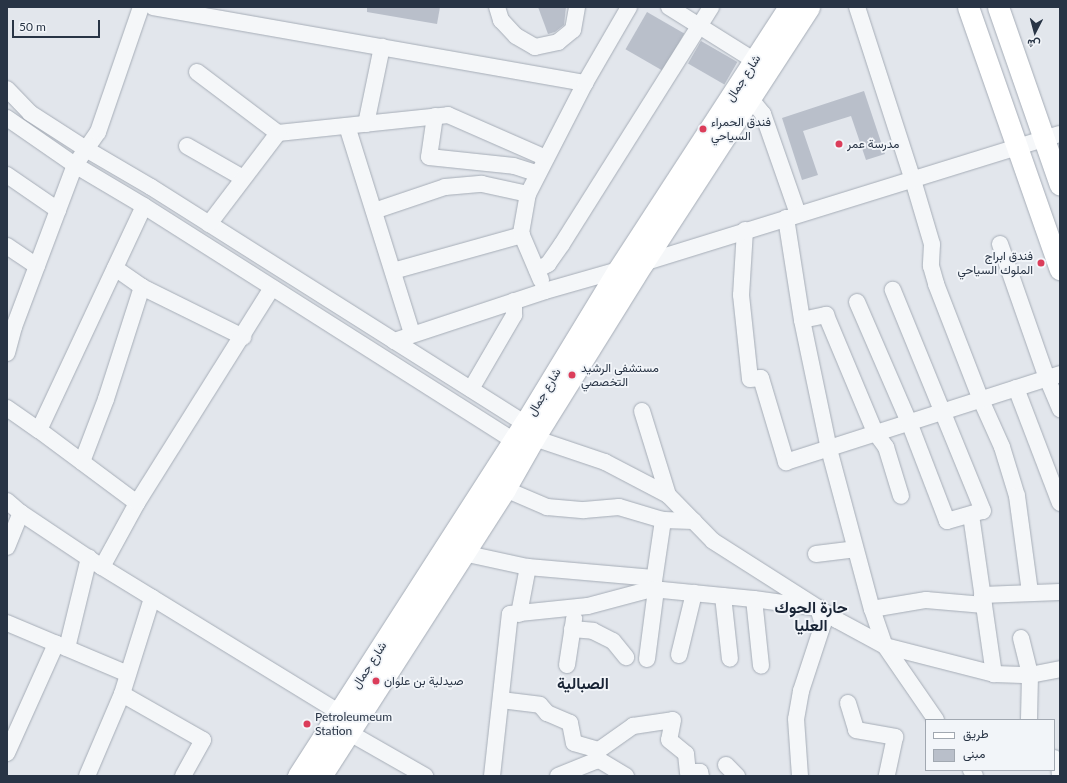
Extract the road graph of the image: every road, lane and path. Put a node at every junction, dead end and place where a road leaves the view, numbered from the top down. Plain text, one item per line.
1 (141, 7) edge
2 (153, 7) edge
3 (497, 7) edge
4 (577, 7) edge
5 (629, 7) edge
6 (669, 7) edge
7 (711, 7) edge
8 (788, 7) edge
9 (809, 7) edge
10 (857, 7) edge
11 (968, 7) edge
12 (998, 7) edge
13 (699, 26) junction
14 (382, 47) junction
15 (761, 65) junction
16 (197, 72) dead end
17 (585, 83) junction
18 (7, 88) edge
19 (750, 98) junction
20 (435, 116) junction
21 (7, 118) edge
22 (366, 124) junction
23 (347, 126) junction
24 (278, 133) junction
25 (1052, 137) edge
26 (187, 146) dead end
27 (1016, 148) junction
28 (86, 149) junction
29 (546, 158) junction
30 (75, 165) junction
31 (538, 174) junction
32 (7, 175) edge
33 (244, 178) junction
34 (913, 180) junction
35 (1060, 185) edge
36 (528, 194) junction
37 (144, 206) junction
38 (58, 210) junction
39 (374, 211) junction
40 (792, 216) junction
41 (209, 224) junction
42 (745, 230) junction
43 (522, 235) junction
44 (1000, 244) dead end
45 (7, 246) edge
46 (643, 263) junction
47 (37, 266) junction
48 (115, 268) junction
49 (537, 270) junction
50 (618, 270) junction
51 (1060, 270) edge
52 (392, 271) junction
53 (142, 287) junction
54 (272, 288) junction
55 (893, 290) dead end
56 (545, 291) junction
57 (514, 301) junction
58 (857, 302) dead end
59 (802, 320) junction
60 (11, 324) edge
61 (412, 334) junction
62 (242, 338) junction
63 (394, 342) junction
64 (7, 353) edge
65 (1053, 376) edge
66 (1016, 388) junction
67 (471, 389) junction
68 (981, 400) junction
69 (7, 408) edge
70 (1060, 409) edge
71 (642, 411) dead end
72 (944, 411) junction
73 (909, 422) junction
74 (39, 430) junction
75 (530, 430) junction
76 (875, 432) junction
77 (514, 441) junction
78 (829, 449) junction
79 (82, 462) junction
80 (505, 489) junction
81 (668, 495) junction
82 (902, 496) dead end
83 (7, 501) edge
84 (1060, 503) edge
85 (137, 504) junction
86 (21, 513) junction
87 (971, 514) junction
88 (663, 520) junction
89 (694, 521) junction
90 (7, 547) edge
91 (855, 549) junction
92 (463, 553) junction
93 (816, 554) dead end
94 (95, 563) junction
95 (528, 567) junction
96 (654, 586) junction
97 (1030, 592) junction
98 (1060, 592) edge
99 (694, 593) junction
100 (723, 596) junction
101 (152, 598) junction
102 (754, 599) junction
103 (983, 600) junction
104 (575, 608) junction
105 (818, 608) junction
106 (872, 609) junction
107 (518, 614) junction
108 (7, 623) edge
109 (572, 629) junction
110 (1021, 638) dead end
111 (62, 646) junction
112 (885, 646) junction
113 (679, 654) dead end
114 (626, 656) dead end
115 (647, 659) dead end
116 (730, 660) dead end
117 (567, 665) dead end
118 (760, 666) dead end
119 (1060, 669) edge
120 (128, 674) junction
121 (994, 674) junction
122 (1030, 675) junction
123 (122, 694) junction
124 (501, 700) junction
125 (848, 703) dead end
126 (935, 719) edge
127 (1029, 719) edge
128 (347, 722) junction
129 (7, 753) edge
130 (1055, 759) edge
131 (593, 762) edge
132 (726, 765) dead end
133 (87, 776) edge
134 (183, 776) edge
135 (298, 776) edge
136 (321, 776) edge
137 (424, 776) edge
138 (492, 776) edge
139 (558, 776) edge
140 (626, 776) edge
141 (700, 776) edge
142 (737, 776) edge
143 (800, 776) edge
144 (887, 776) edge
145 (1060, 776) edge

1 - 28 street
2 - 14 street
3 - 4 street
5 - 17 street
6 - 13 street
7 - 13 street
8 - 15 main road, شارع جمال
9 - 15 main road, شارع جمال
10 - 34 street
11 - 27 main road
12 - 25 main road
13 - 15 street
13 - 49 street
14 - 17 street
14 - 22 street
15 - 19 main road, شارع جمال
15 - 50 main road, شارع جمال
16 - 24 street
17 - 29 street
18 - 28 street
19 - 40 street
19 - 46 main road, شارع جمال
20 - 22 street
20 - 29 street
20 - 31 street
21 - 30 street
22 - 23 street
23 - 24 street
23 - 39 street
24 - 33 street
25 - 27 street
25 - 35 main road
26 - 33 street
27 - 34 street
27 - 51 main road
28 - 30 street
28 - 41 street
29 - 31 street
30 - 37 street
30 - 38 street
31 - 36 street
32 - 38 street
33 - 41 street
34 - 40 street
34 - 68 street
36 - 39 street
36 - 43 street
37 - 48 street
37 - 54 street
38 - 47 street
39 - 52 street
40 - 42 street
40 - 59 street
41 - 63 street
42 - 46 street
42 - 78 street
43 - 49 street
43 - 52 street
44 - 65 street
45 - 47 street
46 - 50 street
46 - 75 main road, شارع جمال
47 - 60 street
48 - 53 street
48 - 74 street
49 - 56 street
50 - 56 street
50 - 75 main road, شارع جمال
52 - 61 street
53 - 62 street
53 - 79 street
54 - 62 street
54 - 77 street
55 - 72 street
56 - 57 street
57 - 61 street
57 - 67 street
58 - 73 street
59 - 76 street
59 - 78 street
60 - 64 street
61 - 63 street
62 - 85 street
63 - 67 street
65 - 66 street
65 - 70 street
66 - 68 street
66 - 84 street
67 - 75 street
68 - 72 street
68 - 97 street
69 - 74 street
71 - 81 street
72 - 73 street
72 - 87 street
73 - 76 street
73 - 87 street
74 - 79 street
75 - 77 main road, شارع جمال
75 - 80 main road, شارع جمال
75 - 81 street
76 - 78 street
76 - 82 street
77 - 128 main road, شارع جمال
78 - 91 street
79 - 85 street
80 - 88 street
80 - 92 main road, شارع جمال
81 - 89 street
83 - 86 street
85 - 94 street
86 - 90 street
86 - 94 street
87 - 103 street
88 - 89 street
88 - 96 street
89 - 105 street
91 - 93 street
91 - 106 street
92 - 95 street
92 - 128 main road, شارع جمال
94 - 101 street
94 - 111 street
95 - 96 street
95 - 107 street
96 - 99 street
96 - 104 street
96 - 115 street
97 - 98 street
97 - 103 street
99 - 100 street
99 - 113 street
100 - 102 street
100 - 116 street
101 - 120 street
101 - 128 street
102 - 105 street
102 - 118 street
103 - 106 street
103 - 121 street
104 - 107 street
104 - 109 street
105 - 112 street
105 - 143 street
106 - 112 street
107 - 124 street
108 - 111 street
109 - 114 street
109 - 117 street
110 - 122 street
111 - 120 street
111 - 129 street
112 - 121 street
112 - 126 street
119 - 122 street
120 - 123 street
121 - 122 street
122 - 127 street
123 - 133 street
123 - 134 street
124 - 131 street
124 - 138 street
125 - 144 street
128 - 135 main road, شارع جمال
128 - 136 main road, شارع جمال
128 - 137 street
130 - 145 street
131 - 139 street
131 - 140 street
131 - 141 street
132 - 142 street

